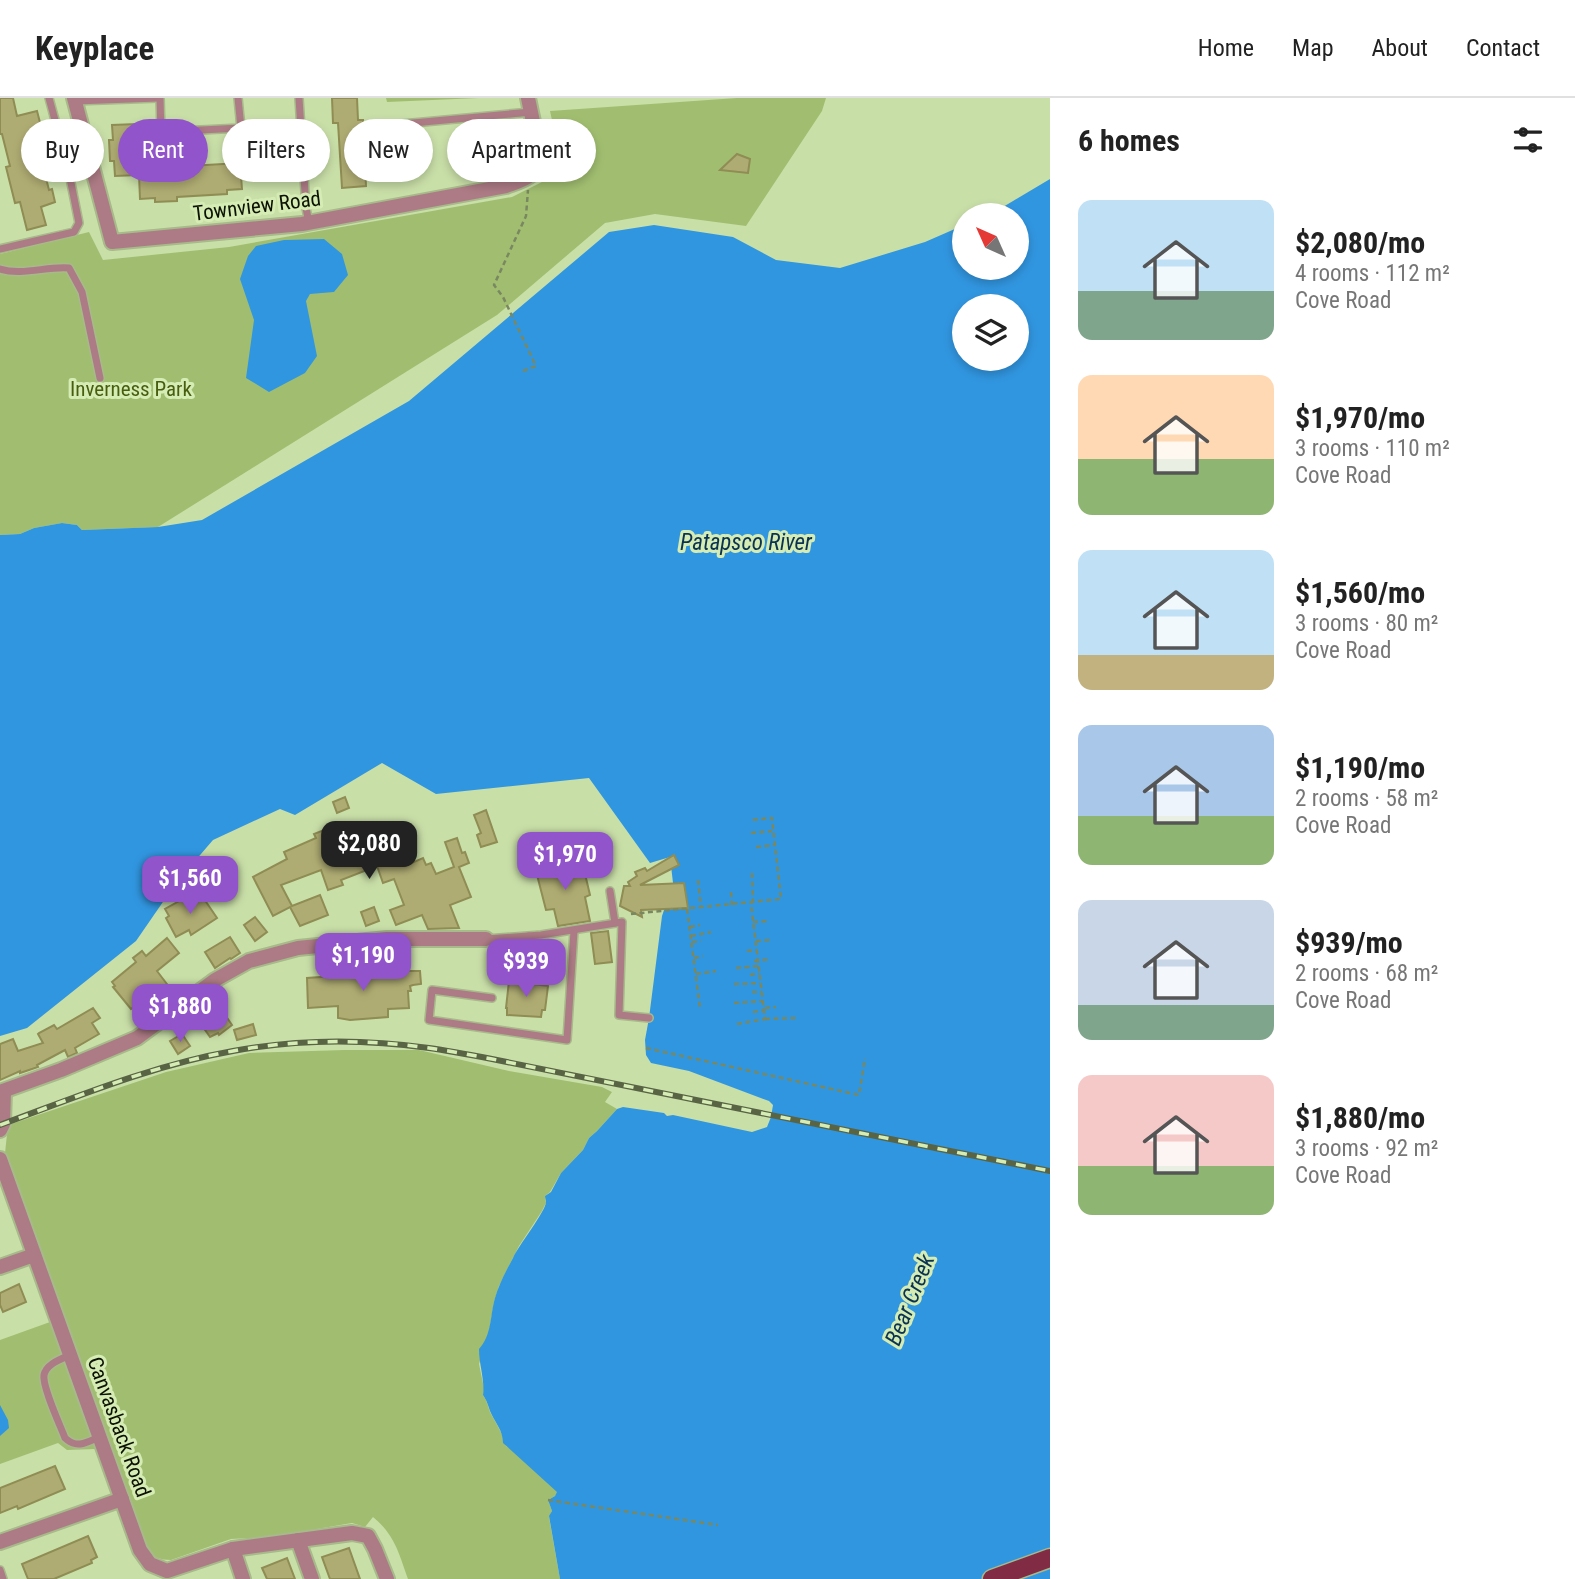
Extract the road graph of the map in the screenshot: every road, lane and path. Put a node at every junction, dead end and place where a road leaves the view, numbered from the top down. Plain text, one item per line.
1 (49, 98) edge
2 (159, 98) edge
3 (238, 98) edge
4 (299, 98) edge
5 (74, 99) edge
6 (529, 105) edge
7 (433, 119) edge
8 (518, 182) edge
9 (529, 182) edge
10 (309, 223) junction
11 (0, 249) edge
12 (0, 269) edge
13 (523, 371) dead end
14 (100, 378) dead end
15 (751, 820) dead end
16 (773, 831) junction
17 (751, 833) dead end
18 (775, 845) junction
19 (757, 847) dead end
20 (752, 873) dead end
21 (698, 880) dead end
22 (610, 891) dead end
23 (731, 892) dead end
24 (711, 898) dead end
25 (752, 902) junction
26 (732, 905) junction
27 (711, 907) junction
28 (701, 908) junction
29 (687, 909) junction
30 (631, 914) dead end
31 (745, 919) dead end
32 (753, 921) junction
33 (768, 921) dead end
34 (615, 923) junction
35 (700, 925) dead end
36 (690, 927) junction
37 (574, 931) junction
38 (711, 932) dead end
39 (755, 935) junction
40 (529, 936) junction
41 (691, 936) junction
42 (746, 936) dead end
43 (485, 939) joint
44 (770, 940) dead end
45 (701, 941) dead end
46 (755, 941) junction
47 (692, 942) junction
48 (757, 950) junction
49 (747, 951) dead end
50 (703, 956) dead end
51 (694, 958) junction
52 (771, 959) dead end
53 (757, 962) junction
54 (528, 968) dead end
55 (736, 968) dead end
56 (716, 971) dead end
57 (696, 974) junction
58 (759, 974) junction
59 (750, 975) dead end
60 (761, 983) junction
61 (734, 984) dead end
62 (752, 992) dead end
63 (762, 992) junction
64 (492, 998) dead end
65 (763, 1001) junction
66 (734, 1003) dead end
67 (776, 1007) dead end
68 (700, 1008) dead end
69 (764, 1009) junction
70 (753, 1012) dead end
71 (649, 1018) dead end
72 (799, 1018) dead end
73 (765, 1019) junction
74 (737, 1024) dead end
75 (646, 1048) dead end
76 (865, 1058) dead end
77 (2, 1091) edge
78 (0, 1130) edge
79 (0, 1159) edge
80 (34, 1255) junction
81 (0, 1267) edge
82 (70, 1355) junction
83 (100, 1437) junction
84 (122, 1499) junction
85 (548, 1500) dead end
86 (718, 1525) dead end
87 (298, 1540) junction
88 (0, 1542) edge
89 (233, 1549) junction
90 (1050, 1558) edge
91 (0, 1570) edge
92 (169, 1575) edge
93 (4, 1579) edge
94 (243, 1579) edge
95 (312, 1579) edge
96 (387, 1579) edge
97 (992, 1579) edge

1 - 11 lane
2 - 3 lane
2 - 5 lane
4 - 10 lane
5 - 10 street, Townview Road
6 - 7 lane
8 - 10 street, Townview Road
9 - 13 path
12 - 14 lane
15 - 16 path
16 - 17 path
16 - 18 path
18 - 19 path
18 - 25 path
20 - 25 path
21 - 28 path
22 - 34 lane
23 - 26 path
24 - 27 path
25 - 26 path
25 - 32 path
26 - 27 path
27 - 28 path
28 - 29 path
29 - 30 path
29 - 36 path
31 - 32 path
32 - 33 path
32 - 39 path
34 - 37 lane
34 - 71 lane
35 - 36 path
36 - 41 path
37 - 40 lane
37 - 64 lane
38 - 41 path
39 - 42 path
39 - 46 path
40 - 43 lane
40 - 54 lane
41 - 47 path
43 - 77 street
44 - 46 path
45 - 47 path
46 - 48 path
47 - 51 path
48 - 49 path
48 - 53 path
50 - 51 path
51 - 57 path
52 - 53 path
53 - 55 path
53 - 58 path
56 - 57 path
57 - 68 path
58 - 59 path
58 - 60 path
60 - 61 path
60 - 63 path
62 - 63 path
63 - 65 path
65 - 66 path
65 - 69 path
67 - 69 path
69 - 70 path
69 - 73 path
72 - 73 path
73 - 74 path
75 - 76 path
77 - 78 street
79 - 80 street, Canvasback Road
80 - 81 street
80 - 82 street, Canvasback Road
82 - 83 street, Canvasback Road
82 - 83 lane
83 - 84 street, Canvasback Road
84 - 88 street
84 - 92 street, Canvasback Road
85 - 86 path
87 - 89 street, Canvasback Road
87 - 95 street
87 - 96 street, Canvasback Road
89 - 92 street, Canvasback Road
89 - 94 street
90 - 97 main road
91 - 93 lane

